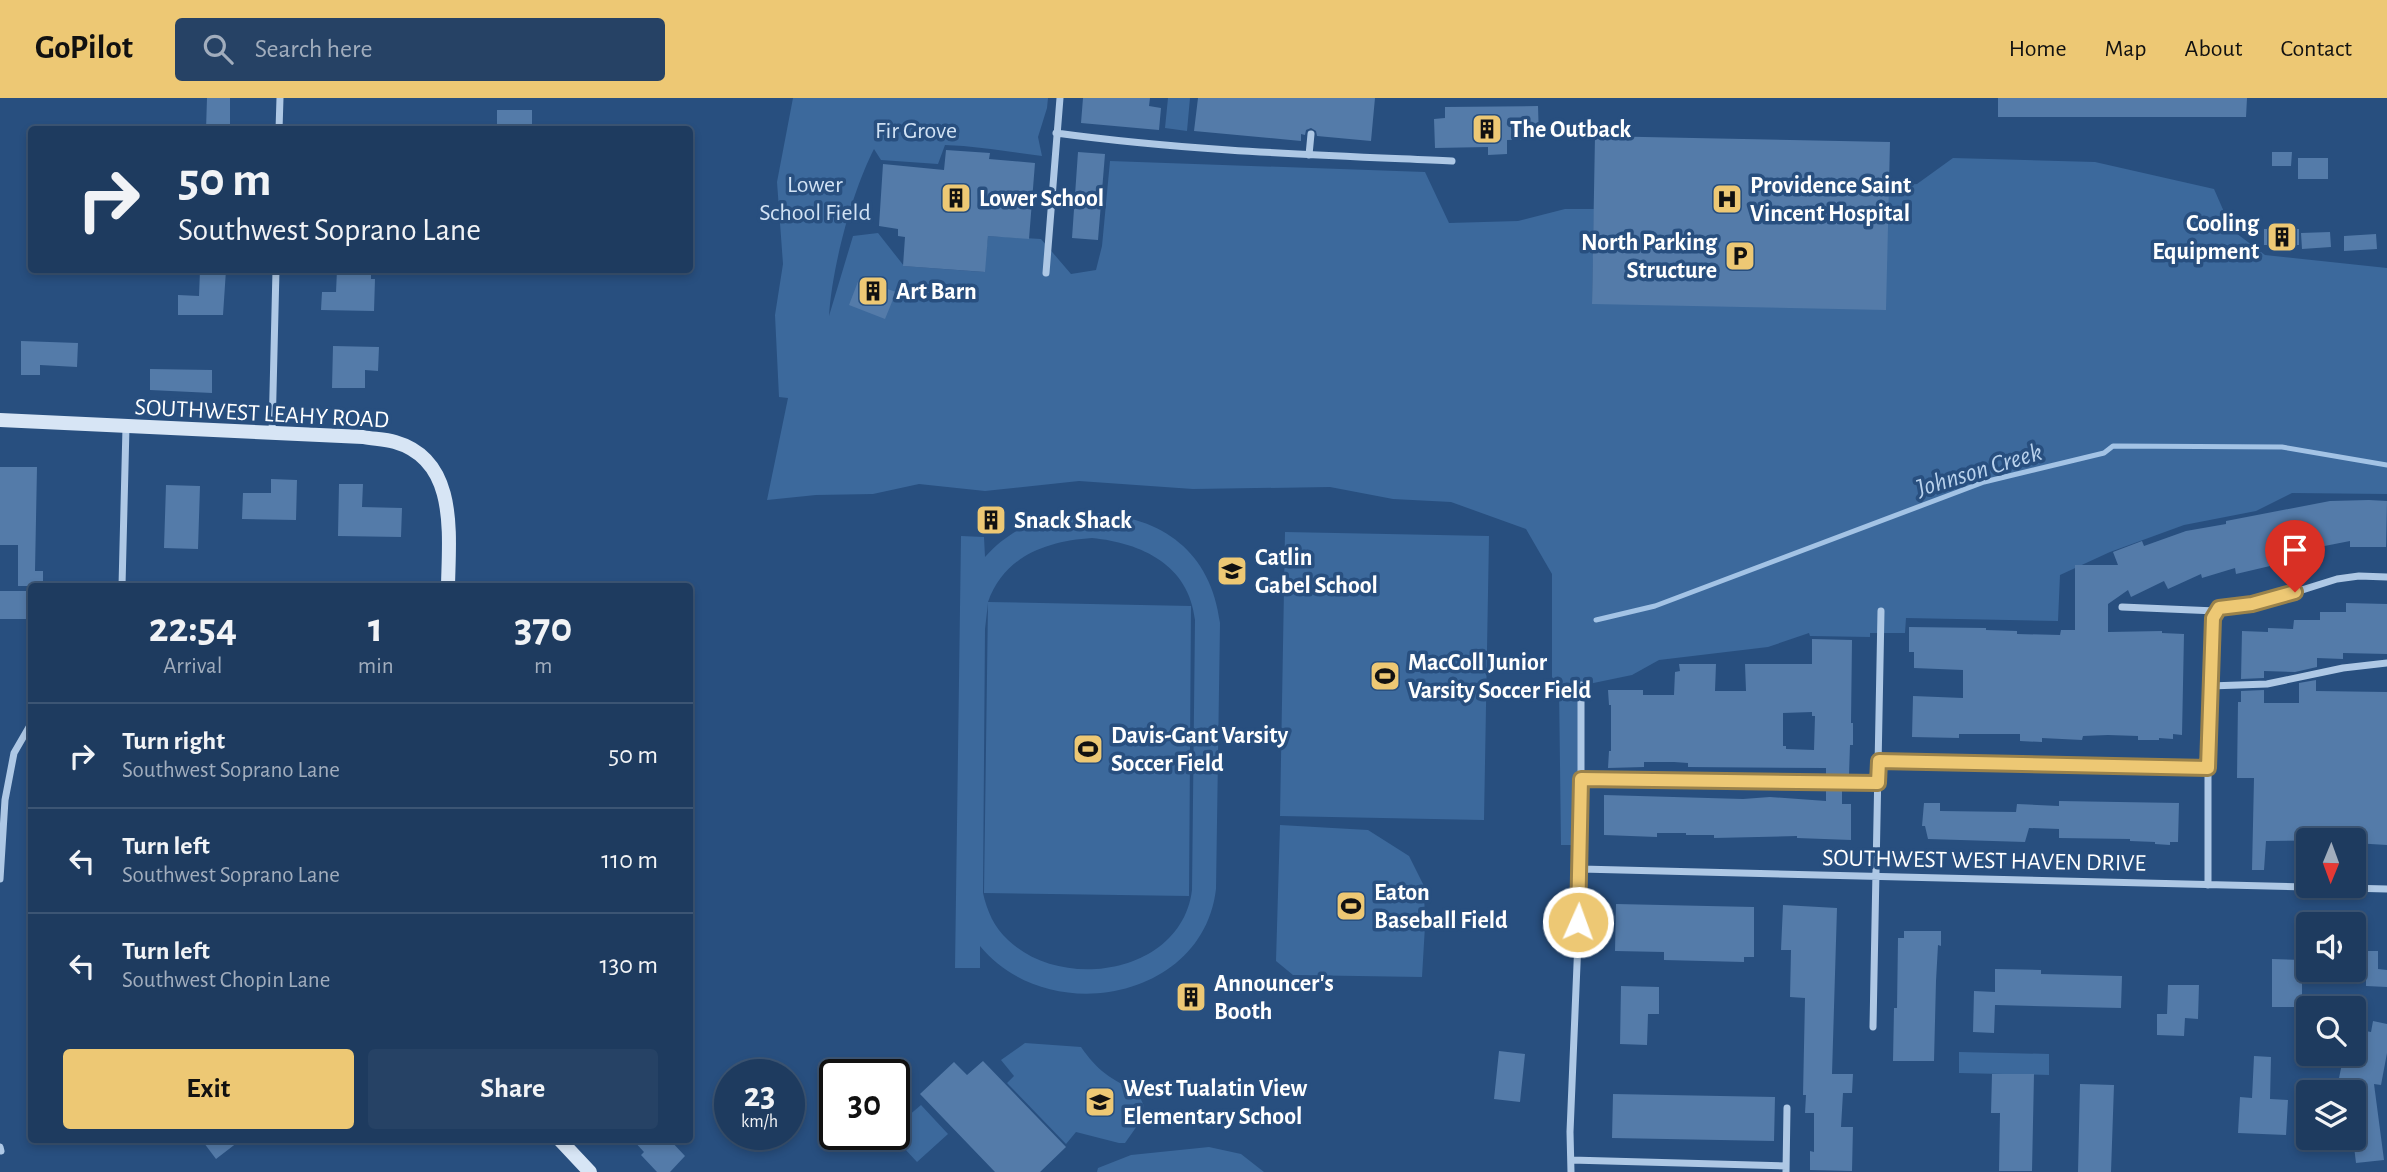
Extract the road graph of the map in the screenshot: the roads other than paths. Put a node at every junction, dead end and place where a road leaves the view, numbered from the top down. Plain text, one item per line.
1 (280, 98) edge
2 (1060, 98) edge
3 (279, 126) edge
4 (1056, 133) junction
5 (1311, 134) dead end
6 (1310, 155) junction
7 (1452, 161) dead end
8 (276, 273) edge
9 (1046, 273) dead end
10 (0, 421) edge
11 (126, 427) junction
12 (272, 433) junction
13 (2387, 577) edge
14 (122, 583) edge
15 (448, 583) edge
16 (2122, 607) dead end
17 (1881, 611) dead end
18 (2216, 611) junction
19 (2387, 663) edge
20 (1581, 685) dead end
21 (2210, 686) junction
22 (28, 729) edge
23 (1879, 761) junction
24 (2208, 768) junction
25 (1581, 779) junction
26 (1878, 783) junction
27 (1581, 869) junction
28 (1877, 876) junction
29 (0, 879) edge
30 (2208, 885) junction
31 (2387, 889) edge
32 (1873, 1027) dead end
33 (1787, 1108) dead end
34 (563, 1143) edge
35 (1571, 1160) junction
36 (1786, 1169) edge
37 (590, 1172) edge
38 (1571, 1172) edge

1 - 3 street
2 - 4 street
4 - 6 street
4 - 9 street
5 - 6 street
6 - 7 street
8 - 12 street
10 - 11 street, SOUTHWEST LEAHY ROAD
11 - 12 street, SOUTHWEST LEAHY ROAD
11 - 14 street
12 - 15 street, SOUTHWEST LEAHY ROAD
13 - 18 street
16 - 18 street
17 - 23 street
18 - 21 street
19 - 21 street
20 - 25 street
21 - 24 street
22 - 29 street
23 - 24 street
23 - 26 street
24 - 30 street
25 - 26 street
25 - 27 street
26 - 28 street
27 - 28 street, SOUTHWEST WEST HAVEN DRIVE
27 - 35 street
28 - 30 street, SOUTHWEST WEST HAVEN DRIVE
28 - 32 street
30 - 31 street, SOUTHWEST WEST HAVEN DRIVE
33 - 36 street
34 - 37 street
35 - 36 street
35 - 38 street

